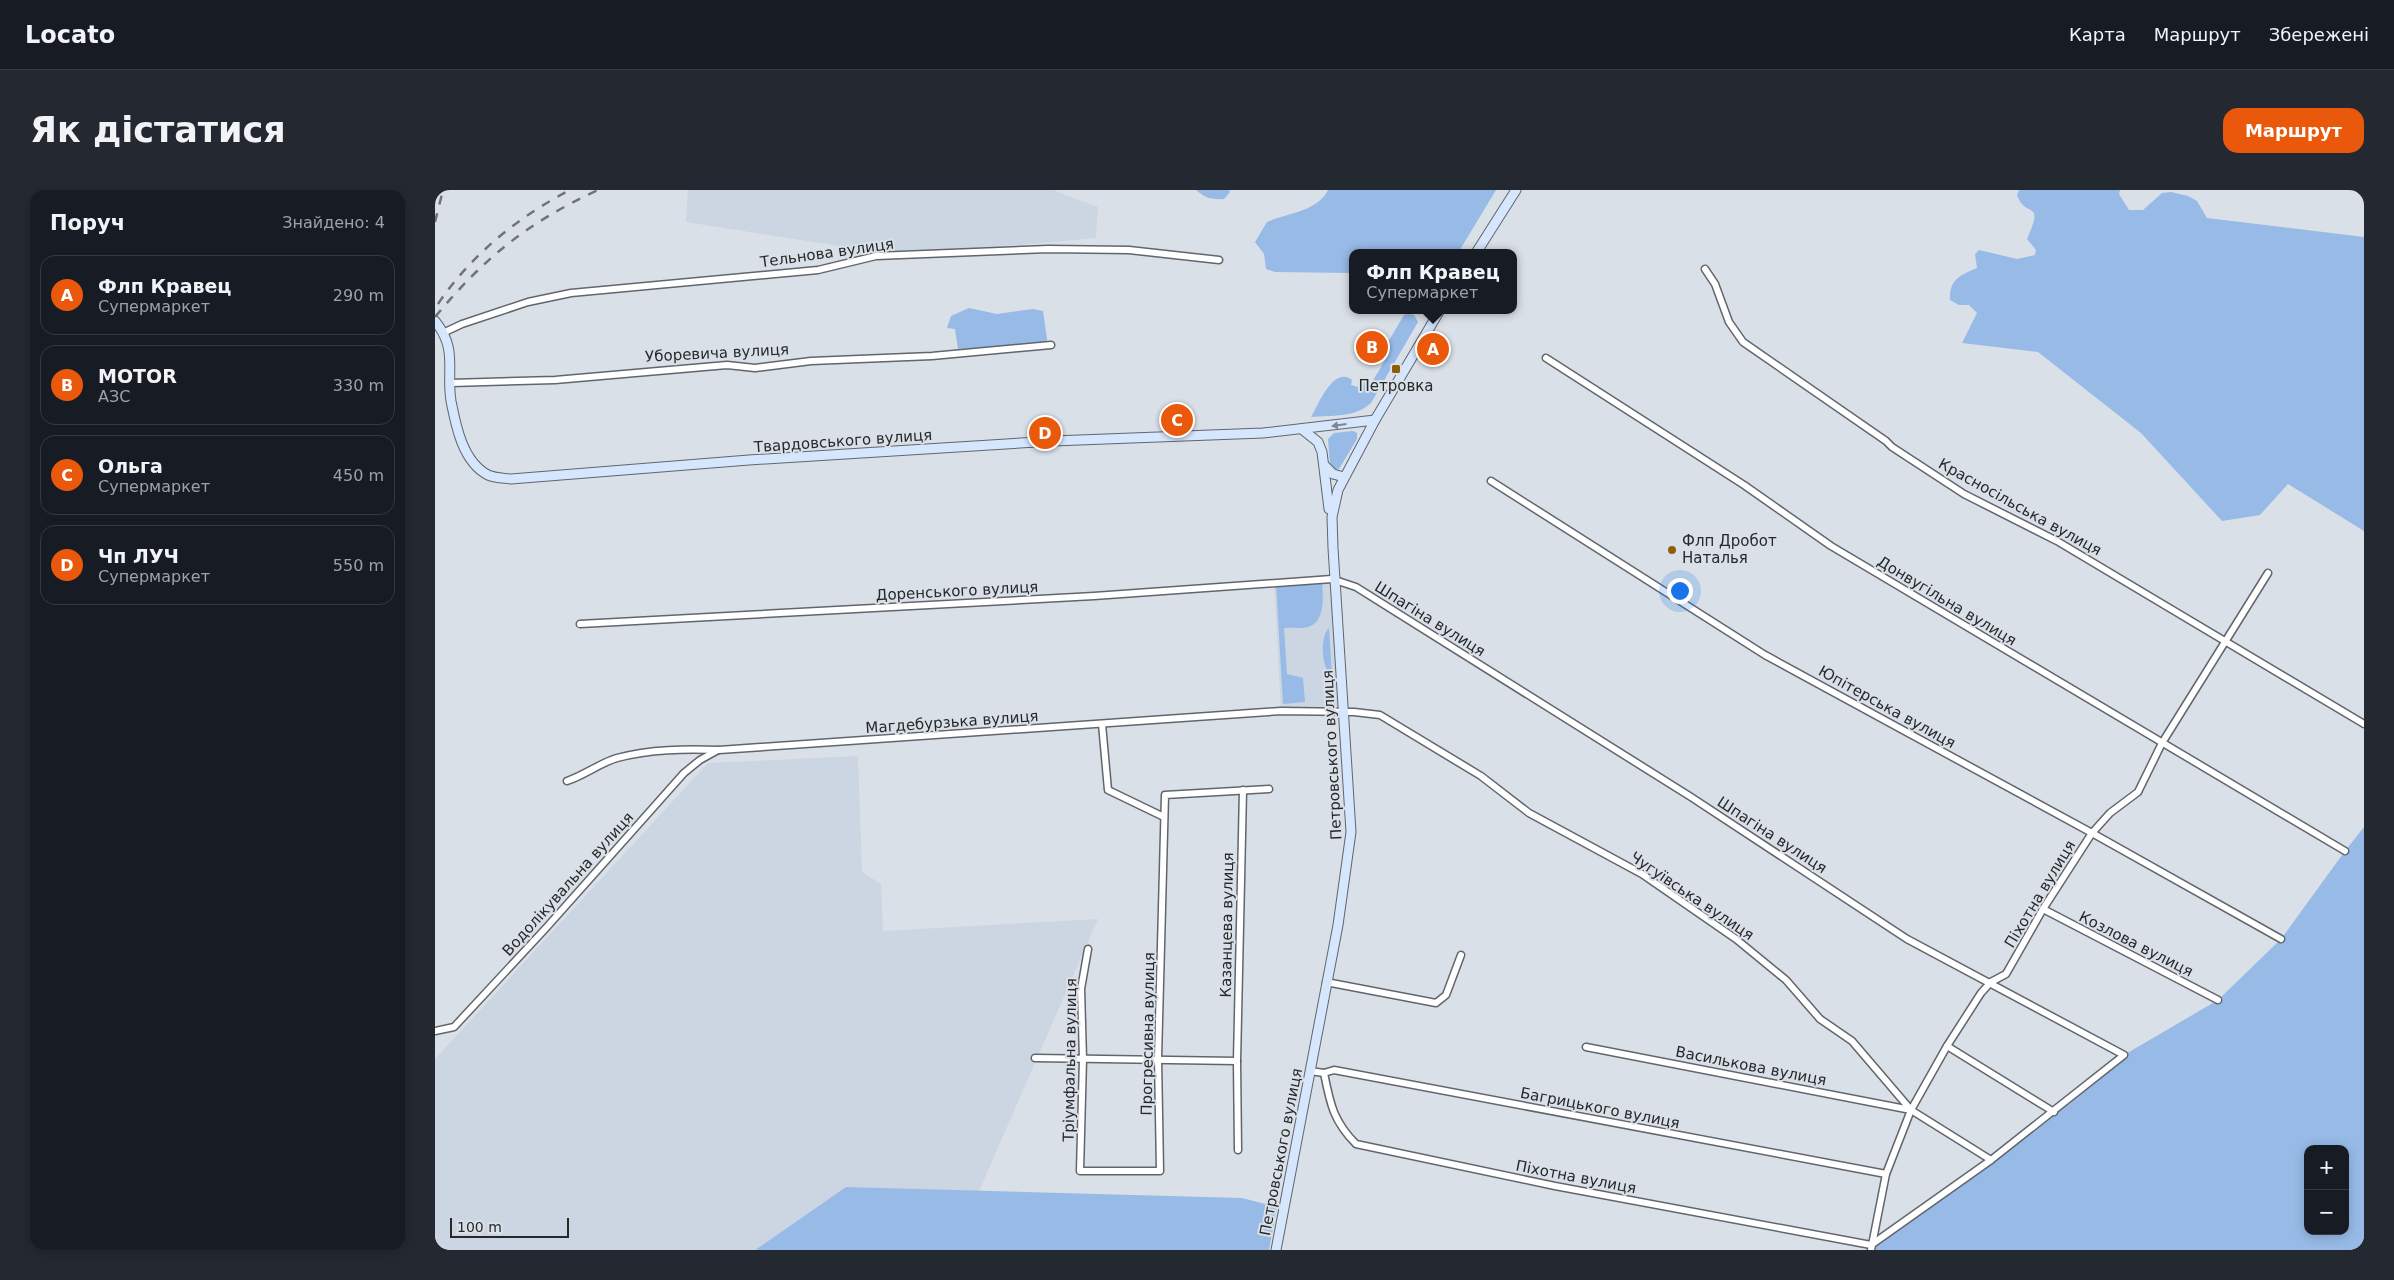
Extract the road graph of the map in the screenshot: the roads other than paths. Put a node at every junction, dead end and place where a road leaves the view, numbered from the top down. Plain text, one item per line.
1 (1516, 190) edge
2 (1479, 249) edge
3 (1219, 260) dead end
4 (1705, 269) dead end
5 (1438, 314) edge
6 (435, 321) edge
7 (445, 332) junction
8 (1051, 345) dead end
9 (1547, 358) dead end
10 (451, 383) junction
11 (1375, 420) junction
12 (1303, 430) junction
13 (1325, 466) junction
14 (1344, 477) junction
15 (1491, 481) dead end
16 (1333, 548) junction
17 (2268, 573) dead end
18 (1335, 579) junction
19 (580, 624) dead end
20 (2226, 641) junction
21 (1345, 712) junction
22 (1102, 724) junction
23 (2364, 724) edge
24 (2162, 743) junction
25 (719, 750) junction
26 (567, 781) dead end
27 (1269, 789) dead end
28 (1243, 790) junction
29 (1164, 817) junction
30 (2092, 833) junction
31 (2345, 851) dead end
32 (2043, 910) junction
33 (2281, 939) dead end
34 (1088, 949) dead end
35 (1461, 955) dead end
36 (1327, 982) junction
37 (1991, 982) junction
38 (2218, 1000) dead end
39 (435, 1031) edge
40 (1947, 1046) junction
41 (1585, 1047) dead end
42 (1035, 1058) dead end
43 (1158, 1058) junction
44 (1083, 1059) junction
45 (1237, 1061) junction
46 (1310, 1070) junction
47 (1324, 1073) junction
48 (1911, 1110) junction
49 (2054, 1112) junction
50 (1237, 1150) dead end
51 (1991, 1160) junction
52 (1080, 1171) joint
53 (1886, 1174) junction
54 (1871, 1248) edge
55 (1276, 1250) edge

1 - 2 main road
3 - 7 street, Тельнова вулиця
4 - 20 street, Красносільська вулиця
5 - 11 main road, Петровського вулиця
6 - 7 main road
7 - 10 main road
8 - 10 street, Уборевича вулиця
9 - 24 street, Донвугільна вулиця
10 - 12 main road, Твардовського вулиця
11 -> 12 main road, Твардовського вулиця
11 - 14 main road, Петровського вулиця
12 - 13 main road
13 - 14 main road
13 - 16 main road
14 - 16 main road, Петровського вулиця
15 - 30 street, Юпітерська вулиця
16 - 18 main road, Петровського вулиця
17 - 20 street, Піхотна вулиця
18 - 19 street, Доренського вулиця
18 - 21 main road, Петровського вулиця
18 - 37 street, Шпагіна вулиця
20 - 23 street, Красносільська вулиця
20 - 24 street, Піхотна вулиця
21 - 22 street, Магдебурзька вулиця
21 - 36 main road, Петровського вулиця
21 - 48 street, Чугуївська вулиця
22 - 25 street, Магдебурзька вулиця
22 - 29 street
24 - 30 street, Піхотна вулиця
24 - 31 street, Донвугільна вулиця
25 - 26 street, Магдебурзька вулиця
25 - 39 street, Водолікувальна вулиця
27 - 28 street, Прогресивна вулиця
28 - 29 street, Прогресивна вулиця
28 - 45 street, Казанцева вулиця
29 - 43 street, Прогресивна вулиця
30 - 32 street, Піхотна вулиця
30 - 33 street, Юпітерська вулиця
32 - 37 street, Піхотна вулиця
32 - 38 street, Козлова вулиця
34 - 44 street, Тріумфальна вулиця
35 - 36 street
36 - 46 main road, Петровського вулиця
37 - 40 street, Піхотна вулиця
37 - 49 street, Шпагіна вулиця
40 - 48 street, Піхотна вулиця
40 - 49 street
41 - 48 street, Василькова вулиця
42 - 44 street
43 - 44 street
43 - 45 street
43 - 52 street, Прогресивна вулиця
44 - 52 street, Тріумфальна вулиця
45 - 50 street, Казанцева вулиця
46 - 47 street, Багрицького вулиця
46 - 55 main road, Петровського вулиця
47 - 53 street, Багрицького вулиця
47 - 54 street, Піхотна вулиця
48 - 51 street
48 - 53 street, Піхотна вулиця
49 - 51 street, Шпагіна вулиця
51 - 54 street, Шпагіна вулиця
53 - 54 street, Піхотна вулиця

